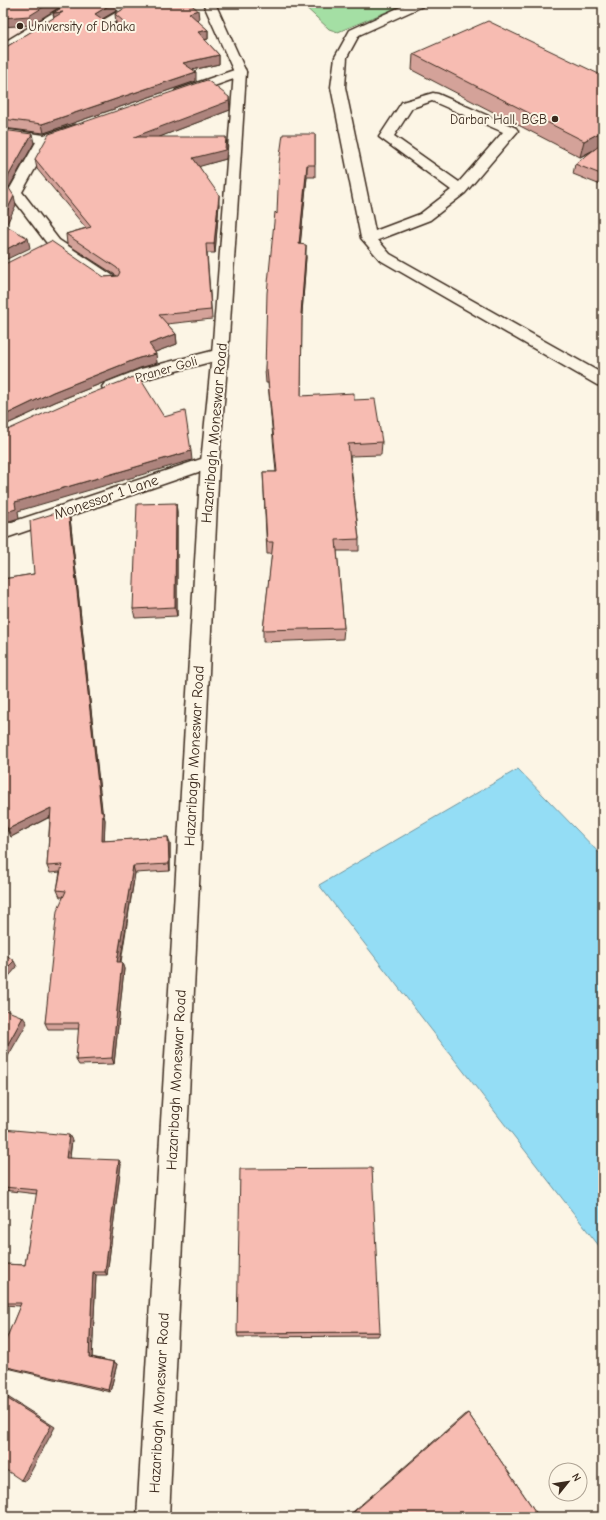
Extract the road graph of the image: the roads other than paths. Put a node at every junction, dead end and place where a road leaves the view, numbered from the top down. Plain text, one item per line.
1 (77, 3) edge
2 (114, 3) edge
3 (209, 3) edge
4 (419, 3) edge
5 (117, 30) edge
6 (3, 48) edge
7 (240, 72) junction
8 (166, 98) edge
9 (87, 125) edge
10 (3, 133) edge
11 (45, 139) junction
12 (460, 190) junction
13 (369, 238) junction
14 (112, 282) edge
15 (220, 354) junction
16 (603, 381) edge
17 (97, 392) edge
18 (210, 462) junction
19 (3, 532) edge
20 (153, 1517) edge

1 - 6 street
2 - 5 street
3 - 7 street, Hazaribagh Moneswar Road
4 - 13 street
7 - 8 street
7 - 15 street, Hazaribagh Moneswar Road
9 - 11 street
10 - 11 street
11 - 14 street
12 - 12 street
12 - 13 street
13 - 16 street
15 - 17 street, Praner Goli
15 - 18 street, Hazaribagh Moneswar Road
18 - 19 street, Monessor 1 Lane
18 - 20 street, Hazaribagh Moneswar Road

